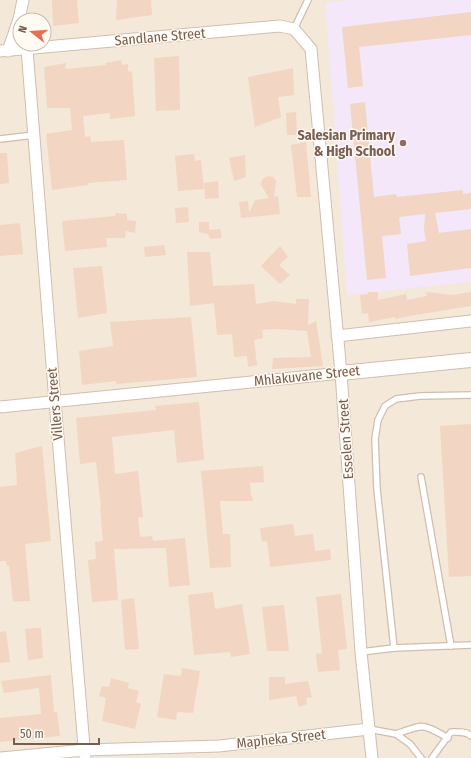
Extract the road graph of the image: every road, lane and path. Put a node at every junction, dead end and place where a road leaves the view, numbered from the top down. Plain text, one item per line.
1 (23, 0) edge
2 (308, 0) edge
3 (294, 29) junction
4 (52, 47) edge
5 (4, 51) edge
6 (27, 52) edge
7 (34, 135) junction
8 (0, 138) edge
9 (471, 321) edge
10 (337, 336) junction
11 (471, 360) edge
12 (341, 373) junction
13 (471, 395) edge
14 (55, 402) junction
15 (0, 407) edge
16 (421, 477) dead end
17 (471, 645) edge
18 (451, 646) junction
19 (394, 648) junction
20 (361, 652) junction
21 (369, 729) junction
22 (396, 734) junction
23 (471, 736) edge
24 (448, 738) junction
25 (85, 754) edge
26 (52, 756) edge
27 (1, 758) edge
28 (372, 758) edge
29 (421, 758) edge
30 (432, 758) edge

1 - 5 street
2 - 3 lane
3 - 4 street, Sandlane Street
3 - 10 street, Esselen Street
6 - 7 street, Villers Street
7 - 8 lane
7 - 14 street, Villers Street
9 - 10 street
10 - 12 street, Esselen Street
11 - 12 street, Mhlakuvane Street
12 - 14 street, Mhlakuvane Street
12 - 20 street, Esselen Street
13 - 19 lane
14 - 15 street, Mhlakuvane Street
14 - 25 street, Villers Street
16 - 18 lane
17 - 18 lane
18 - 19 lane
19 - 20 lane
20 - 21 street, Esselen Street
21 - 22 lane
21 - 25 street, Mapheka Street
21 - 28 street, Esselen Street
22 - 24 lane
22 - 29 lane
23 - 24 lane
24 - 30 lane
25 - 26 street, Mapheka Street
26 - 27 street, Mapheka Street

